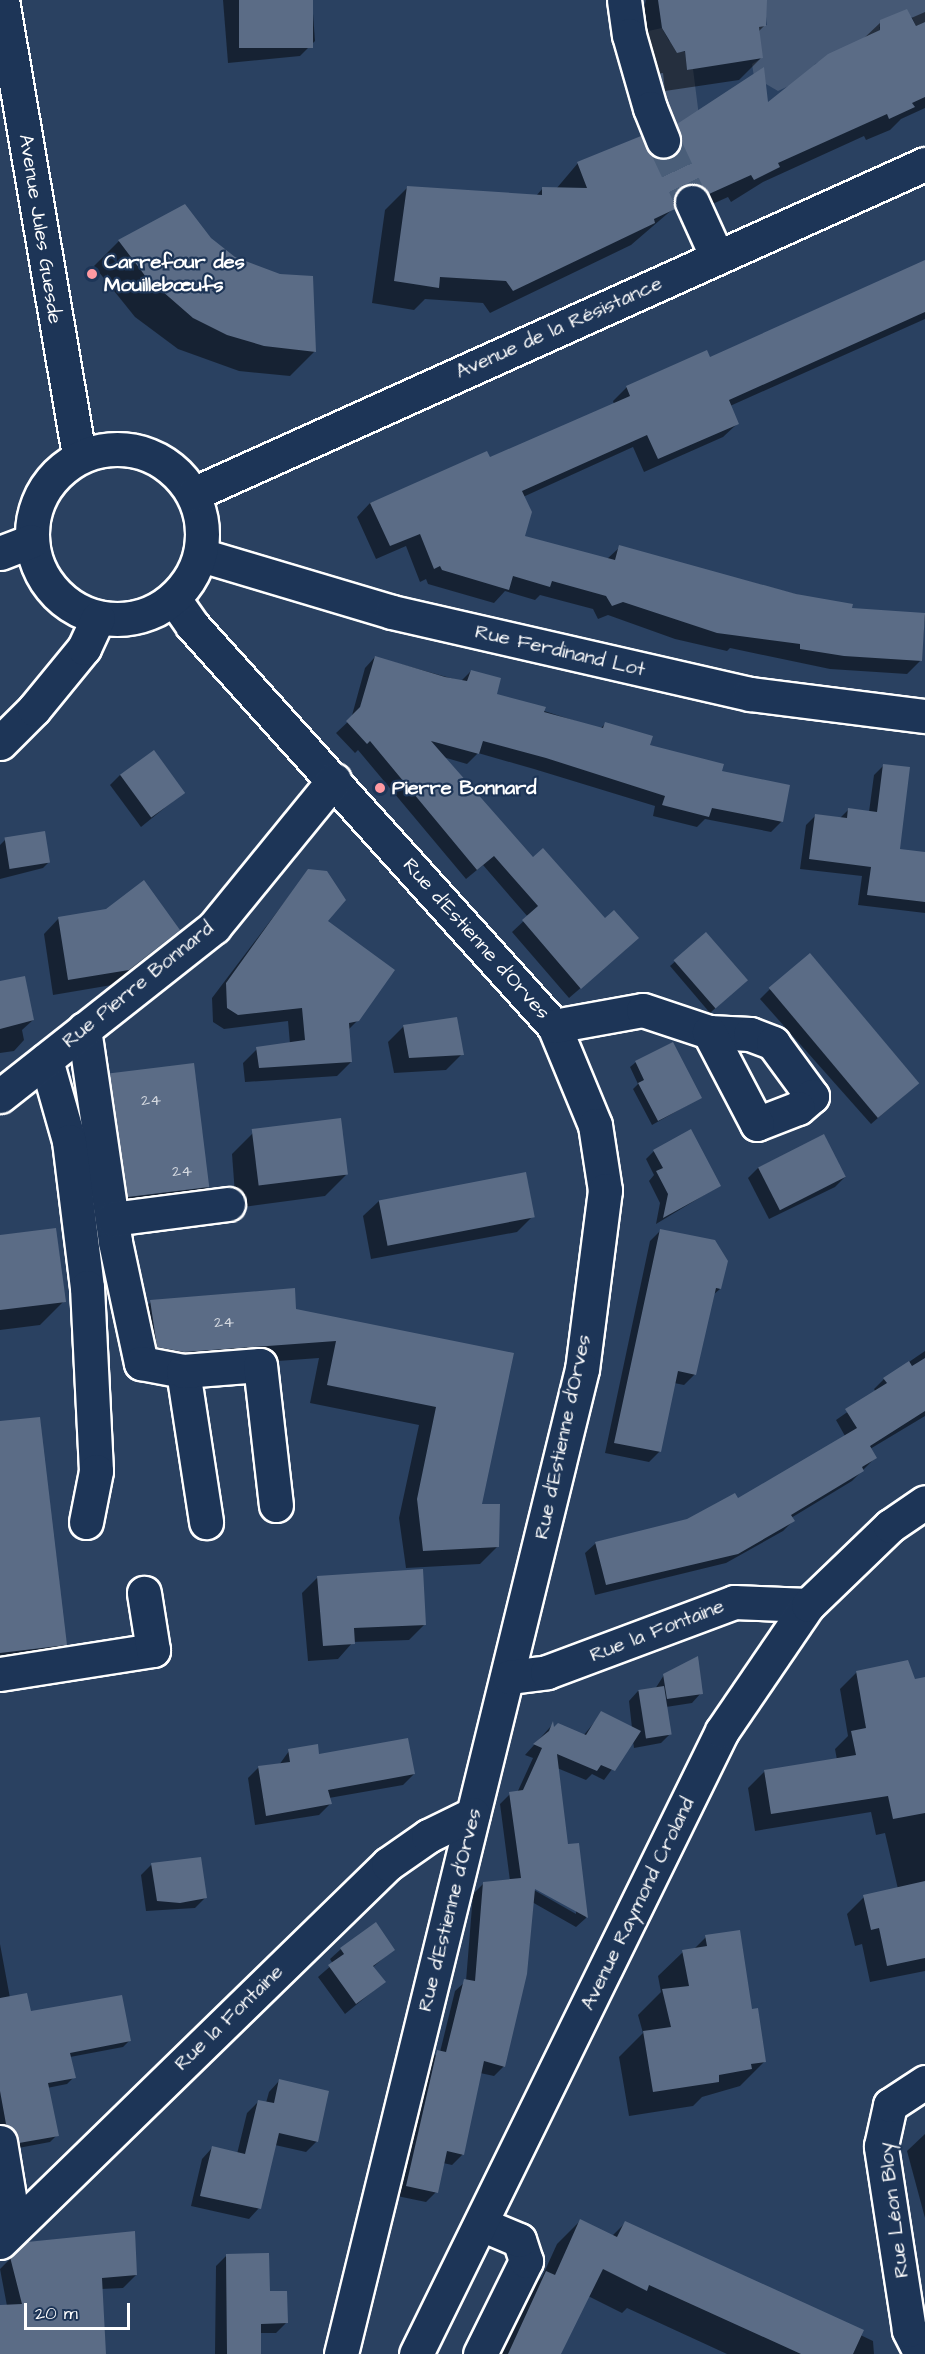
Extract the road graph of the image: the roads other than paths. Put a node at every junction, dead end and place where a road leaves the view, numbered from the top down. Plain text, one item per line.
1 (2, 0) edge
2 (624, 0) edge
3 (663, 140) tunnel mouth
4 (925, 164) edge
5 (692, 202) tunnel mouth
6 (717, 257) junction
7 (79, 457) junction
8 (193, 494) junction
9 (32, 541) junction
10 (0, 553) edge
11 (201, 555) junction
12 (174, 599) junction
13 (98, 618) junction
14 (925, 716) edge
15 (0, 742) edge
16 (334, 780) junction
17 (554, 1026) junction
18 (84, 1029) junction
19 (709, 1032) dead end
20 (46, 1060) junction
21 (0, 1096) edge
22 (228, 1204) dead end
23 (112, 1219) junction
24 (183, 1371) junction
25 (925, 1502) edge
26 (276, 1505) dead end
27 (86, 1522) dead end
28 (206, 1522) dead end
29 (144, 1593) dead end
30 (808, 1605) junction
31 (0, 1674) edge
32 (509, 1677) junction
33 (473, 1814) junction
34 (925, 2082) edge
35 (0, 2142) edge
36 (481, 2224) junction
37 (7, 2235) edge
38 (346, 2348) edge
39 (417, 2354) edge
40 (480, 2354) edge
41 (921, 2354) edge

1 - 7 street, Avenue Jules Guesde
2 - 3 street
4 - 6 street, Avenue de la Résistance
5 - 6 street
6 - 8 street, Avenue de la Résistance
7 - 8 street
7 - 9 street
8 - 11 street
9 - 10 street
9 - 13 street
11 - 12 street
11 - 14 street, Rue Ferdinand Lot
12 - 13 street
12 - 16 street, Rue d'Estienne d'Orves
13 - 15 street
16 - 17 street, Rue d'Estienne d'Orves
16 - 18 street, Rue Pierre Bonnard
17 - 19 street
17 - 32 street, Rue d'Estienne d'Orves
18 - 20 street, Rue Pierre Bonnard
18 - 23 street
20 - 21 street, Rue Pierre Bonnard
20 - 27 street
22 - 23 street
23 - 24 street
24 - 26 street
24 - 28 street
25 - 30 street, Avenue Raymond Croland
29 - 31 street
30 - 32 street, Rue la Fontaine
30 - 36 street, Avenue Raymond Croland
32 - 33 street, Rue d'Estienne d'Orves
33 - 37 street, Rue la Fontaine
33 - 38 street, Rue d'Estienne d'Orves
34 - 41 street, Rue Léon Bloy
35 - 37 street
36 - 39 street, Avenue Raymond Croland
36 - 40 street

